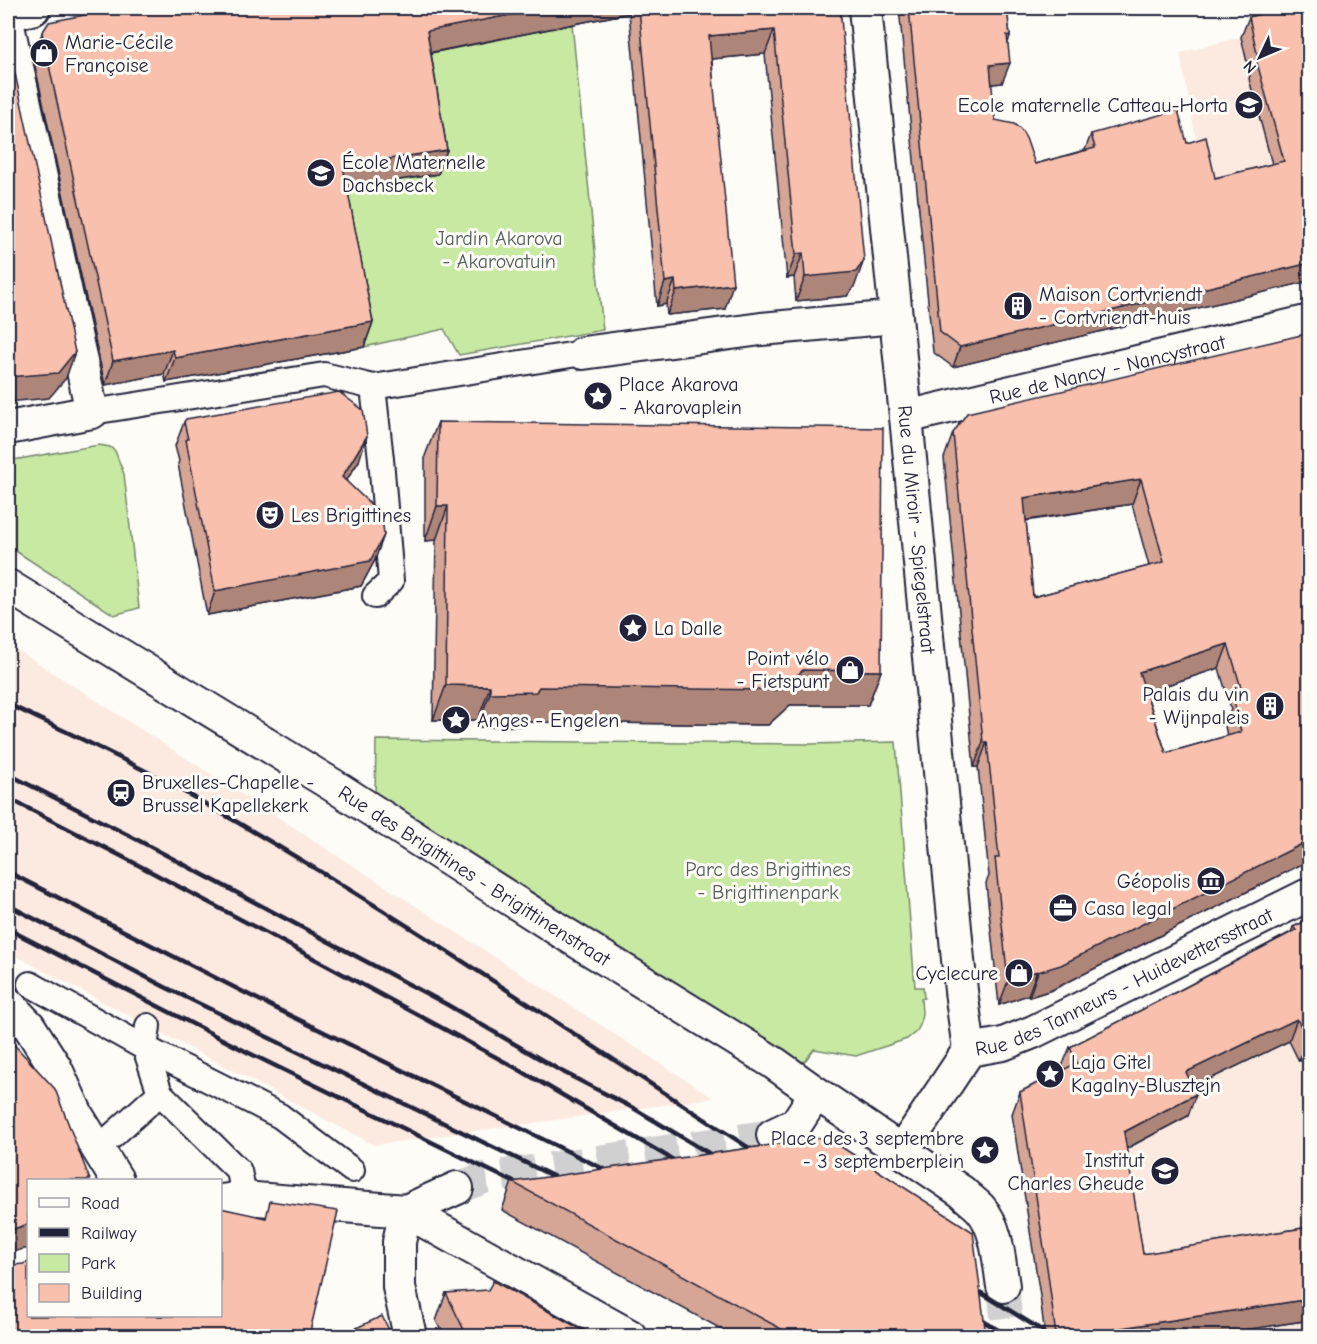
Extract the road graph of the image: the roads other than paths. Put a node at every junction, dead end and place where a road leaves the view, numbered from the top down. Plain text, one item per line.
1 (33, 8) edge
2 (865, 8) edge
3 (8, 14) edge
4 (8, 26) edge
5 (896, 317) junction
6 (1310, 321) edge
7 (584, 353) joint
8 (373, 387) junction
9 (92, 412) junction
10 (906, 417) junction
11 (8, 428) edge
12 (8, 586) edge
13 (375, 596) dead end
14 (1310, 894) edge
15 (19, 994) edge
16 (147, 1037) junction
17 (969, 1050) junction
18 (160, 1093) junction
19 (816, 1093) junction
20 (773, 1135) tunnel mouth
21 (111, 1137) dead end
22 (902, 1151) junction
23 (352, 1170) dead end
24 (116, 1179) edge
25 (456, 1188) tunnel mouth
26 (231, 1193) edge
27 (406, 1211) junction
28 (1003, 1286) tunnel mouth
29 (410, 1336) edge
30 (630, 1336) edge

1 - 3 street
2 - 5 street, Rue du Miroir - Spiegelstraat
4 - 9 street
5 - 7 street
5 - 10 street, Rue du Miroir - Spiegelstraat
6 - 10 street, Rue de Nancy - Nancystraat
7 - 8 street
8 - 9 street
8 - 13 street
9 - 11 street
10 - 17 street, Rue du Miroir - Spiegelstraat
12 - 19 street, Rue des Brigittines - Brigittinenstraat
14 - 17 street, Rue des Tanneurs - Huidevettersstraat
15 - 16 street
15 - 24 street
16 - 18 street
16 - 23 street
17 - 22 street, Rue des Tanneurs - Huidevettersstraat
18 - 21 street
18 - 26 street
19 - 20 street
19 - 22 street
22 - 28 street
25 - 27 street
26 - 27 street
27 - 29 street
27 - 30 street

